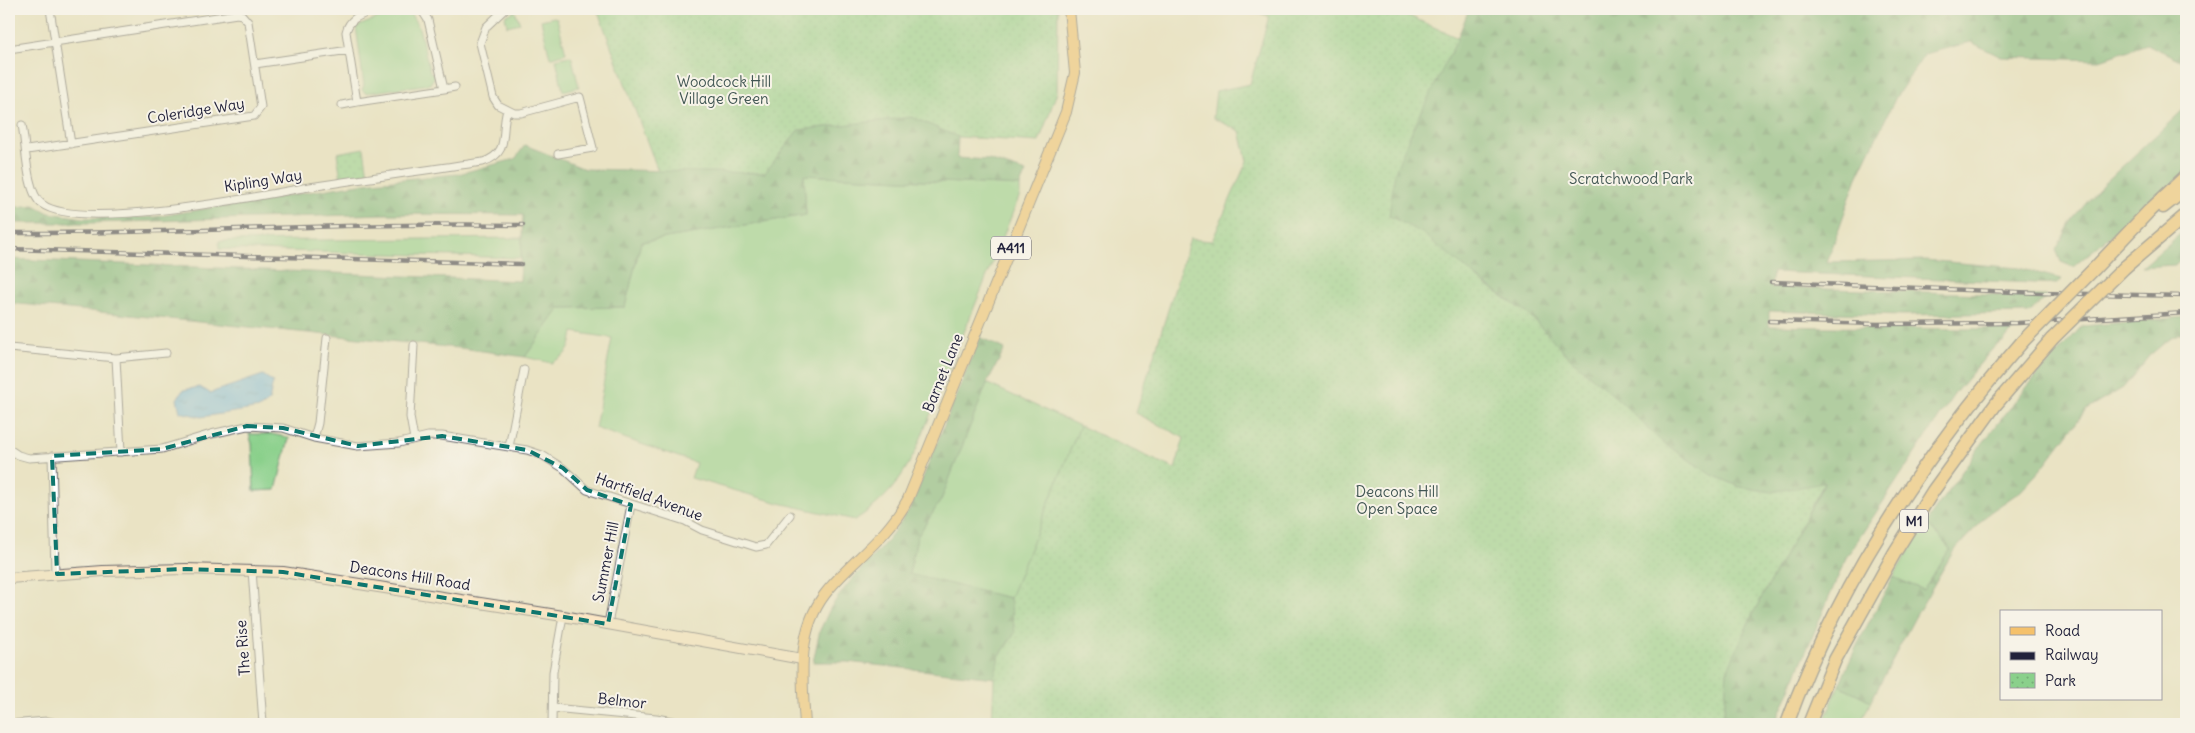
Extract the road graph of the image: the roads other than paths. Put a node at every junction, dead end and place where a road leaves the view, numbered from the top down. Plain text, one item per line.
1 (50, 9) edge
2 (376, 9) edge
3 (421, 9) edge
4 (505, 9) edge
5 (1070, 9) edge
6 (55, 41) junction
7 (9, 49) edge
8 (349, 50) junction
9 (255, 64) junction
10 (455, 87) dead end
11 (444, 89) junction
12 (357, 102) junction
13 (342, 105) dead end
14 (507, 110) junction
15 (22, 125) dead end
16 (71, 144) junction
17 (26, 150) junction
18 (558, 154) dead end
19 (2186, 176) edge
20 (2186, 189) edge
21 (2186, 214) edge
22 (2094, 269) junction
23 (327, 338) dead end
24 (414, 345) dead end
25 (9, 348) edge
26 (166, 353) dead end
27 (116, 358) junction
28 (524, 370) dead end
29 (314, 438) junction
30 (414, 439) junction
31 (509, 446) junction
32 (9, 449) edge
33 (121, 452) junction
34 (52, 456) junction
35 (630, 505) junction
36 (790, 515) dead end
37 (252, 570) junction
38 (55, 574) junction
39 (9, 578) edge
40 (563, 616) junction
41 (608, 624) junction
42 (802, 659) junction
43 (554, 708) junction
44 (9, 724) edge
45 (61, 724) edge
46 (263, 724) edge
47 (552, 724) edge
48 (688, 724) edge
49 (805, 724) edge
50 (1786, 724) edge
51 (1809, 724) edge

1 - 6 street
2 - 8 street
3 - 11 street
4 - 14 street
5 - 42 main road, Barnet Lane / A411
6 - 7 street
6 - 9 street, Coleridge Way
6 - 16 street
8 - 9 street
8 - 12 street
9 - 16 street, Coleridge Way
10 - 11 street
11 - 12 street
12 - 13 street
14 - 17 street, Kipling Way
14 - 18 street
15 - 17 street, Kipling Way
16 - 17 street, Coleridge Way
19 - 22 highway, M1
20 - 22 highway, M1
21 - 51 highway, M1, bridge
22 - 50 highway, M1, bridge
23 - 29 street
24 - 30 street
25 - 27 street
26 - 27 street
27 - 33 street
28 - 31 street
29 - 30 street, Hartfield Avenue
29 - 33 street, Hartfield Avenue
30 - 31 street, Hartfield Avenue
31 - 35 street, Hartfield Avenue
32 - 34 street, Hartfield Avenue
33 - 34 street, Hartfield Avenue
34 - 38 street
35 - 36 street, Hartfield Avenue
35 - 41 street, Summer Hill
37 - 38 street, Deacons Hill Road
37 - 40 street, Deacons Hill Road
37 - 46 street, The Rise
38 - 39 street, Deacons Hill Road
40 - 41 street, Deacons Hill Road
40 - 43 street
41 - 42 street, Deacons Hill Road
42 - 49 main road, Barnet Lane / A411
43 - 47 street
43 - 48 street, Belmor
44 - 45 street

